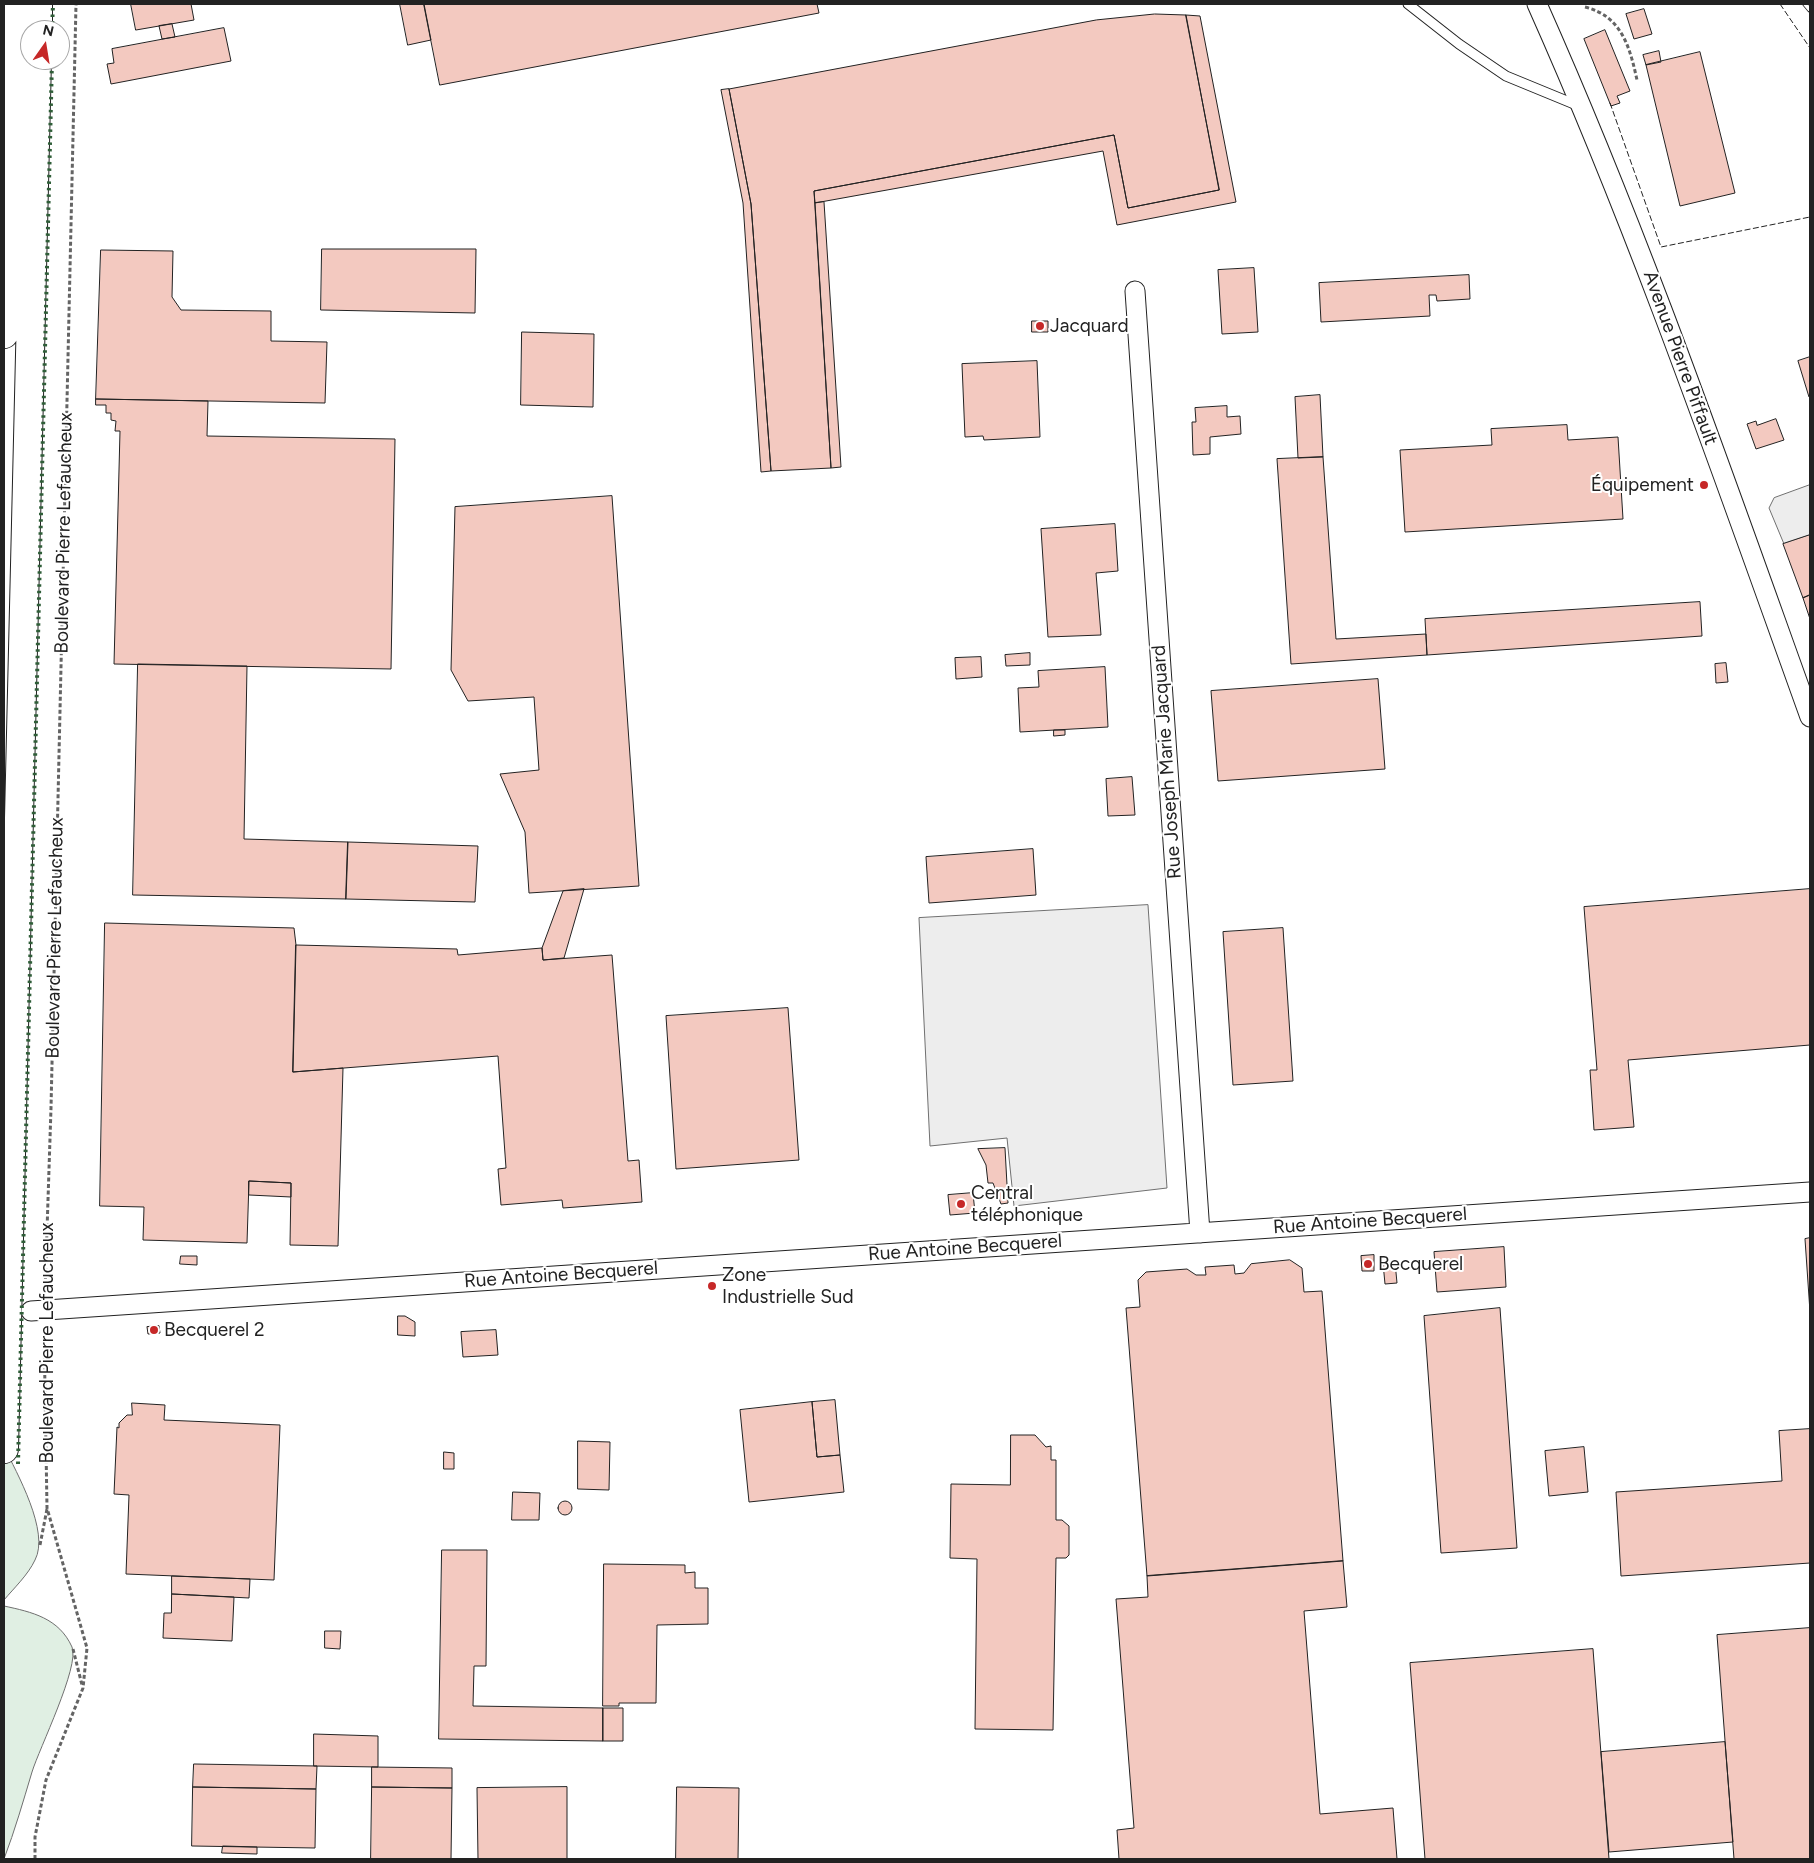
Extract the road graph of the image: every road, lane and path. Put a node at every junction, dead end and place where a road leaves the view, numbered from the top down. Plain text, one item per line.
1 (12, 4) edge
2 (38, 4) edge
3 (76, 4) edge
4 (1408, 4) edge
5 (1537, 4) edge
6 (1589, 4) edge
7 (38, 20) edge
8 (37, 70) edge
9 (1636, 80) dead end
10 (1584, 108) junction
11 (1134, 291) dead end
12 (4, 334) edge
13 (1810, 718) edge
14 (1810, 1192) edge
15 (1200, 1233) junction
16 (37, 1310) junction
17 (4, 1449) edge
18 (48, 1508) junction
19 (40, 1545) dead end
20 (73, 1648) dead end
21 (83, 1688) junction
22 (35, 1859) edge

1 - 12 main road
2 - 7 main road
3 - 16 path, Boulevard Pierre Lefaucheux
4 - 10 lane
5 - 10 street, Avenue Pierre Piffault
6 - 9 path
8 - 17 main road, Boulevard Pierre Lefaucheux
10 - 13 street, Avenue Pierre Piffault
11 - 15 street, Rue Joseph Marie Jacquard
14 - 15 street, Rue Antoine Becquerel
15 - 16 street, Rue Antoine Becquerel
16 - 18 path, Boulevard Pierre Lefaucheux
18 - 19 path
18 - 21 path, Boulevard Pierre Lefaucheux
20 - 21 path
21 - 22 path, Boulevard Pierre Lefaucheux

